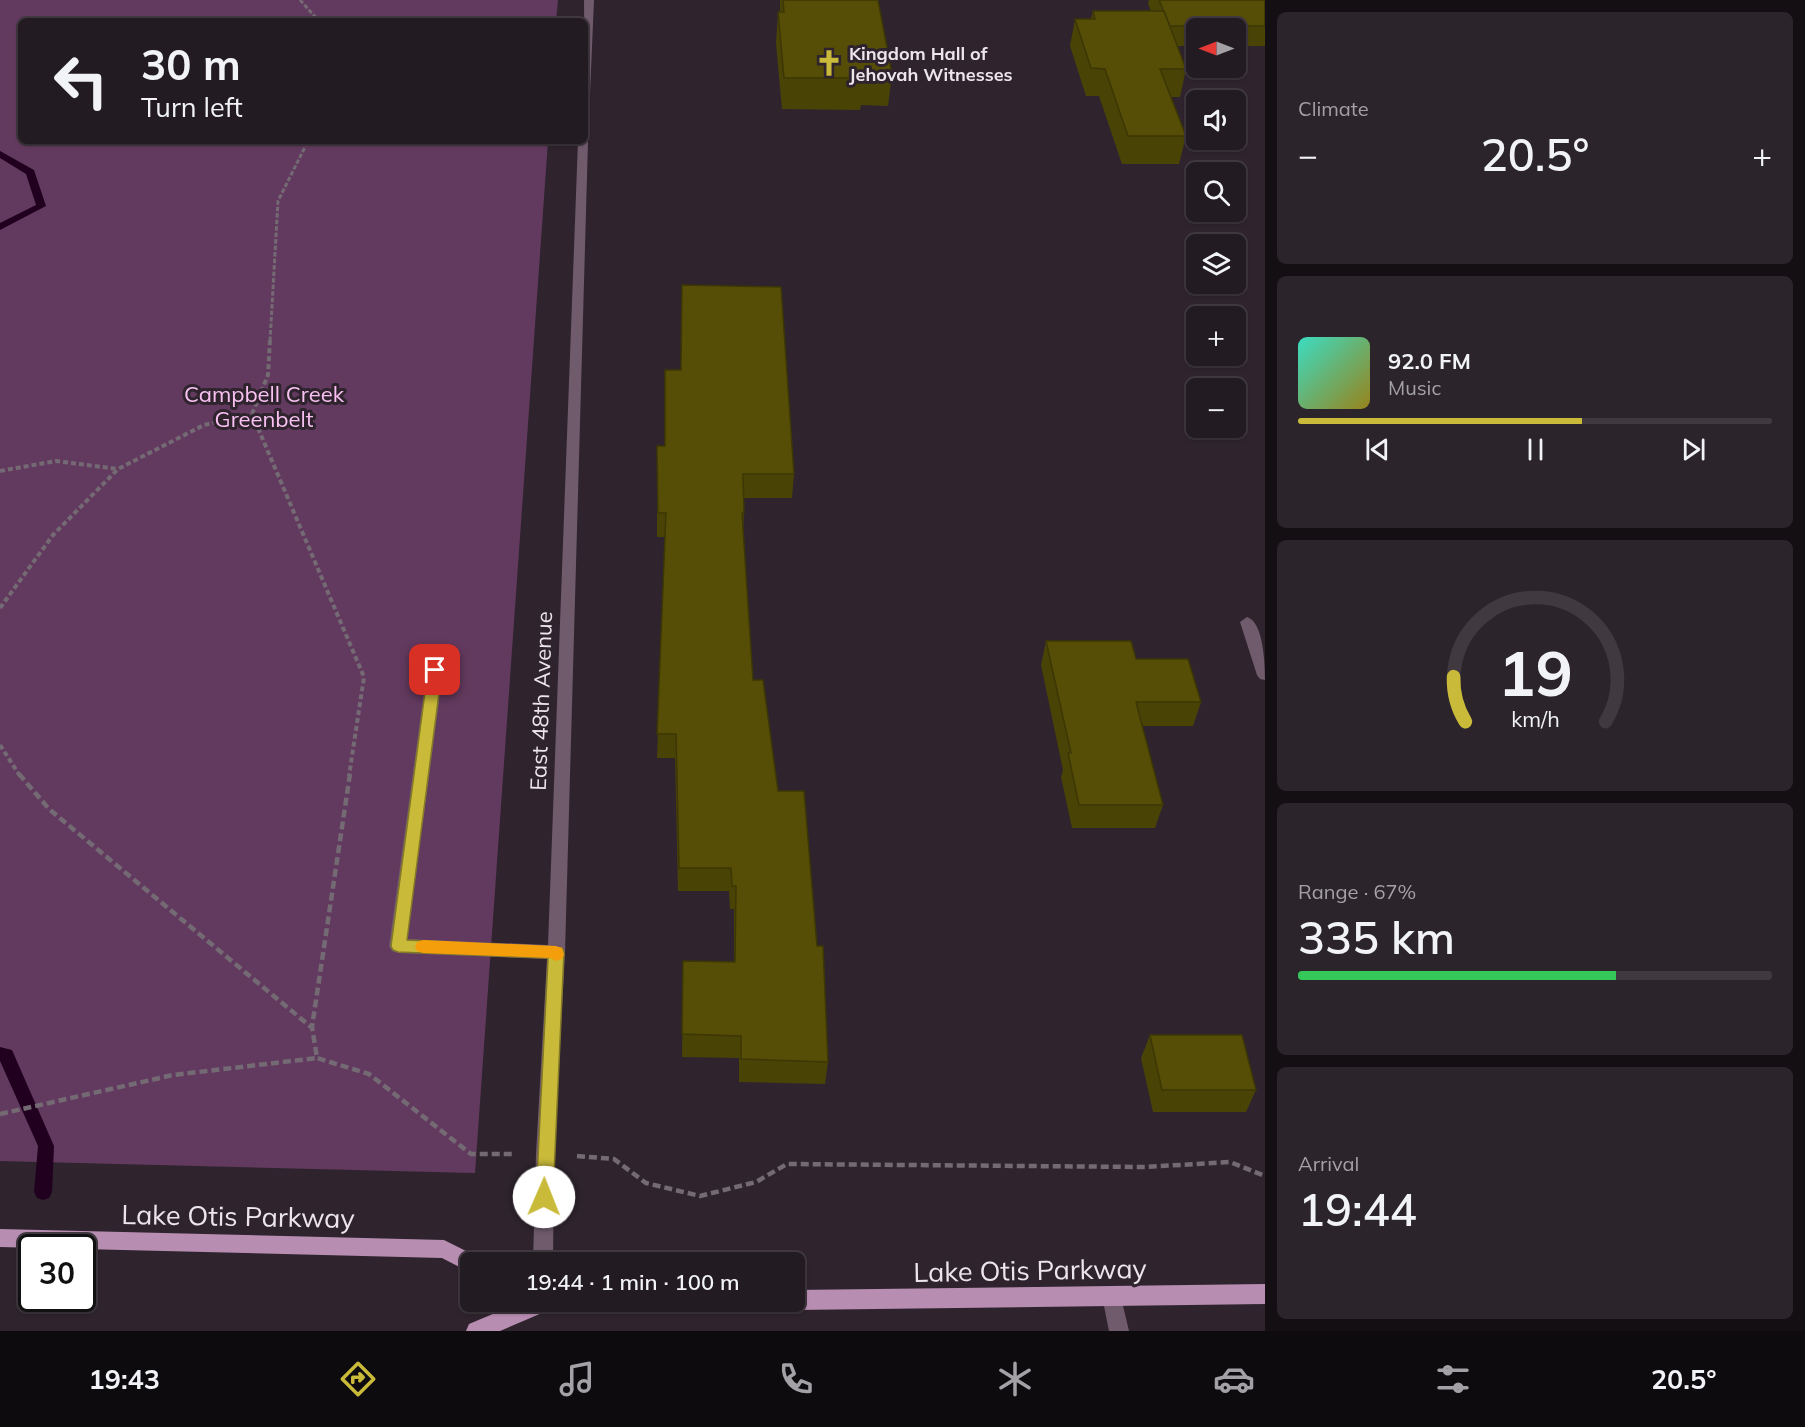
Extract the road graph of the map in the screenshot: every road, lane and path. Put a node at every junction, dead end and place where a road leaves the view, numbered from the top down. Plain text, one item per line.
1 (300, 0) edge
2 (589, 0) edge
3 (316, 18) edge
4 (588, 24) edge
5 (306, 144) edge
6 (583, 144) edge
7 (252, 414) junction
8 (118, 469) junction
9 (0, 471) edge
10 (0, 608) edge
11 (1246, 622) dead end
12 (435, 670) dead end
13 (1265, 675) edge
14 (0, 745) edge
15 (556, 952) junction
16 (312, 1027) junction
17 (317, 1058) junction
18 (0, 1114) edge
19 (471, 1154) dead end
20 (614, 1159) dead end
21 (1265, 1176) edge
22 (0, 1238) edge
23 (543, 1252) edge
24 (460, 1258) edge
25 (1265, 1294) edge
26 (1112, 1296) junction
27 (805, 1300) edge
28 (519, 1312) edge
29 (476, 1331) edge
30 (1119, 1331) edge

1 - 3 path
2 - 4 street
5 - 7 path
6 - 15 street, East 48th Avenue
7 - 8 path
7 - 16 path
8 - 9 path
8 - 10 path
11 - 13 street
12 - 15 street
14 - 16 path
15 - 23 street, East 48th Avenue
16 - 17 path
17 - 18 path
17 - 19 path
20 - 21 path
22 - 24 main road, Lake Otis Parkway
25 - 26 main road, Lake Otis Parkway
26 - 27 main road, Lake Otis Parkway
26 - 30 street
28 - 29 main road

